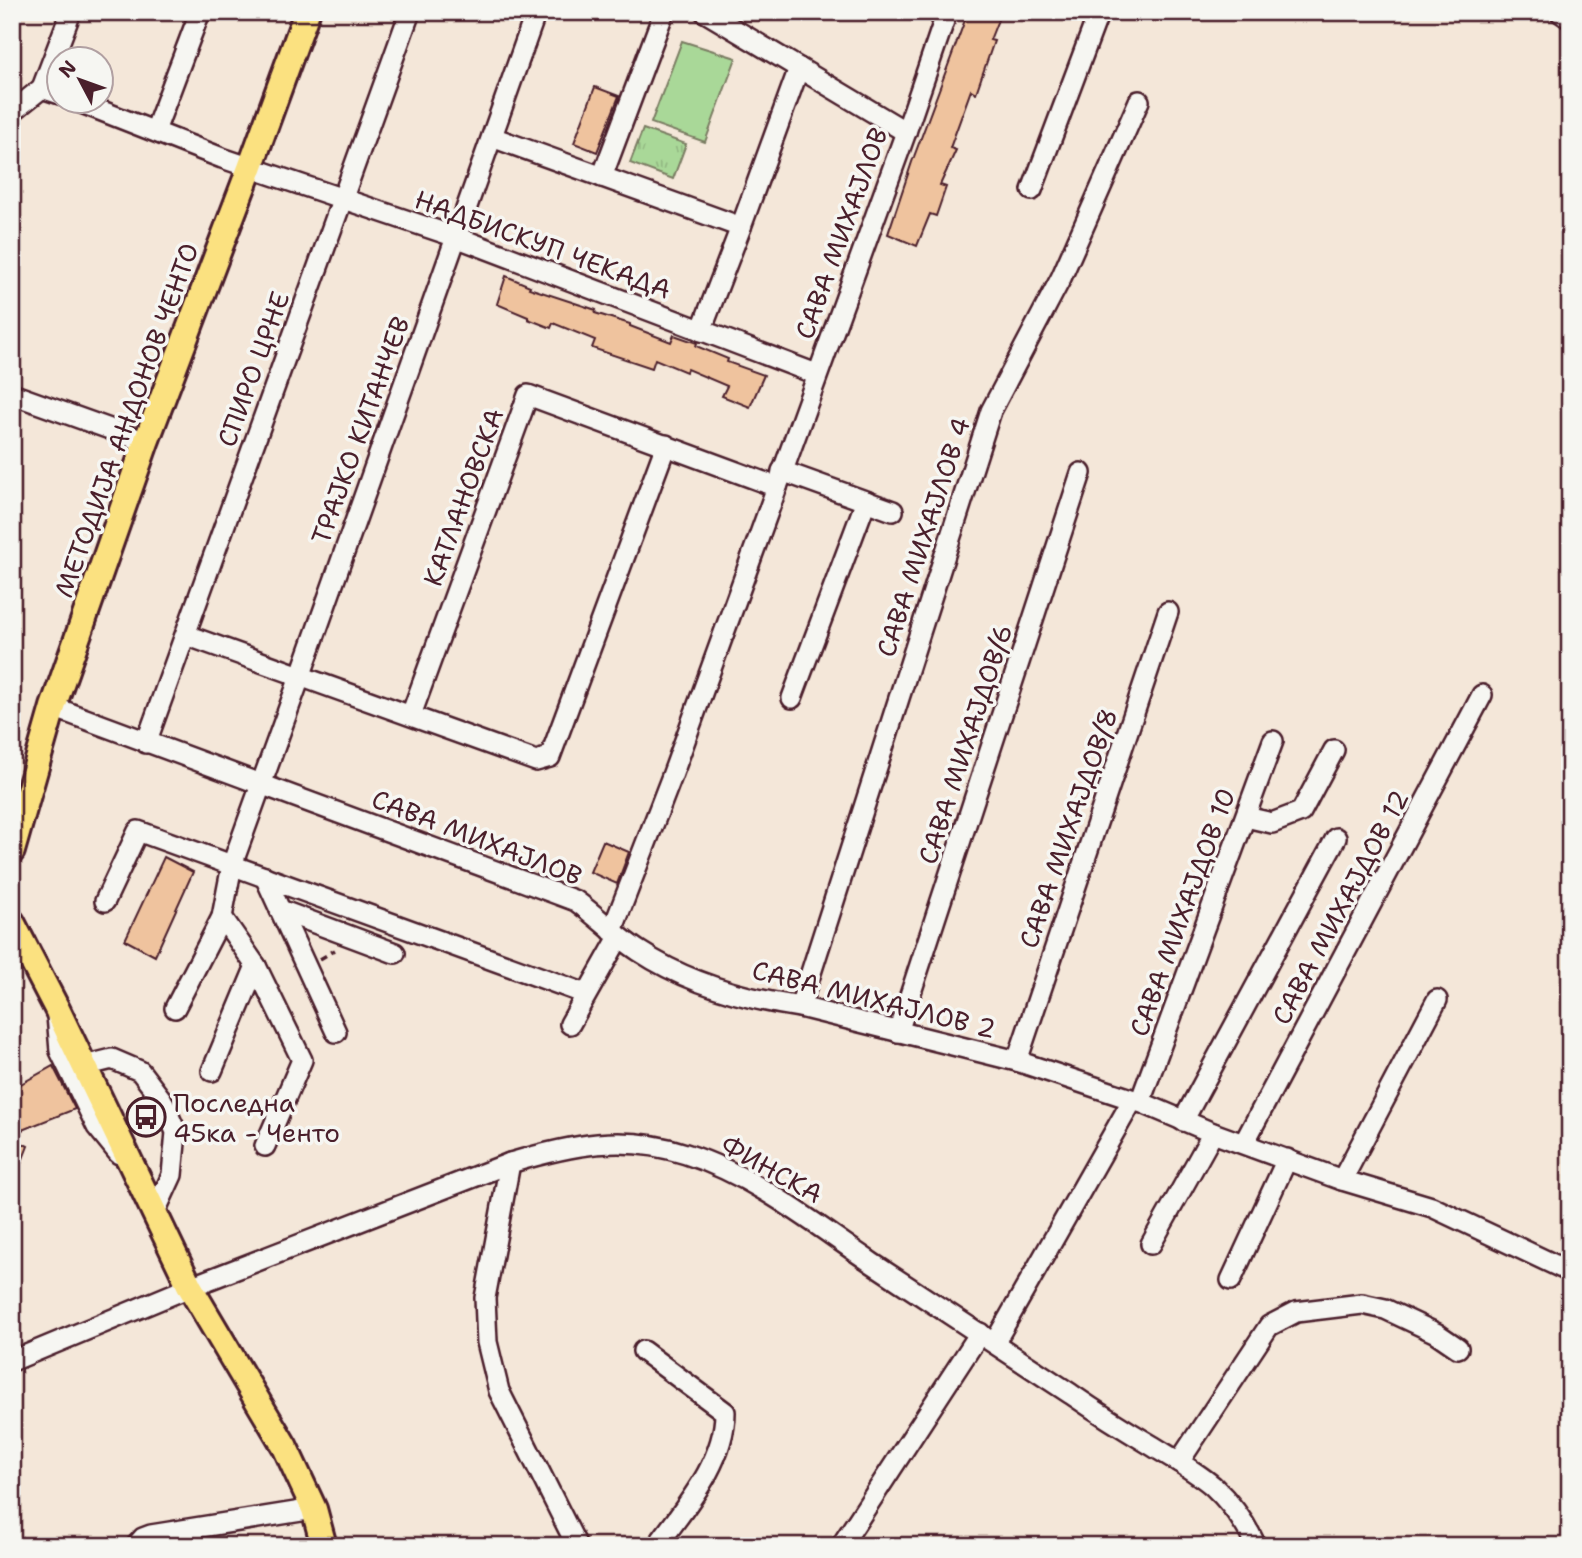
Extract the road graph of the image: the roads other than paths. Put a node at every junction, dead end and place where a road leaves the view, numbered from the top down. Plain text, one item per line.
1 (71, 12) edge
2 (200, 12) edge
3 (307, 12) edge
4 (410, 12) edge
5 (536, 12) edge
6 (664, 12) edge
7 (705, 12) edge
8 (1099, 12) edge
9 (1560, 12) edge
10 (945, 13) edge
11 (1570, 19) edge
12 (62, 46) edge
13 (799, 68) junction
14 (46, 94) edge
15 (1139, 101) dead end
16 (12, 112) edge
17 (116, 116) edge
18 (155, 131) junction
19 (906, 132) junction
20 (492, 137) junction
21 (250, 168) junction
22 (602, 177) junction
23 (1032, 190) dead end
24 (342, 199) junction
25 (741, 227) junction
26 (456, 237) junction
27 (701, 331) junction
28 (816, 374) junction
29 (12, 394) edge
30 (146, 442) junction
31 (666, 445) junction
32 (1081, 473) dead end
33 (779, 479) junction
34 (866, 501) junction
35 (893, 511) dead end
36 (1168, 612) dead end
37 (186, 635) junction
38 (300, 677) junction
39 (1482, 695) dead end
40 (792, 698) dead end
41 (53, 707) junction
42 (411, 715) junction
43 (1273, 741) dead end
44 (146, 743) junction
45 (1334, 750) dead end
46 (260, 783) junction
47 (1246, 817) junction
48 (1336, 838) dead end
49 (12, 851) edge
50 (232, 865) junction
51 (265, 877) junction
52 (105, 901) dead end
53 (280, 910) junction
54 (222, 917) junction
55 (12, 922) edge
56 (615, 934) junction
57 (396, 954) dead end
58 (256, 966) junction
59 (586, 994) junction
60 (1437, 1000) dead end
61 (56, 1007) junction
62 (800, 1007) junction
63 (176, 1008) dead end
64 (570, 1024) dead end
65 (336, 1032) dead end
66 (898, 1032) junction
67 (1017, 1061) junction
68 (84, 1066) junction
69 (212, 1071) dead end
70 (1136, 1102) junction
71 (1183, 1121) junction
72 (1213, 1133) junction
73 (1244, 1143) junction
74 (265, 1146) dead end
75 (1287, 1158) junction
76 (510, 1163) junction
77 (133, 1170) junction
78 (1342, 1180) junction
79 (155, 1212) junction
80 (1150, 1244) dead end
81 (1570, 1272) edge
82 (1231, 1280) dead end
83 (190, 1287) junction
84 (988, 1338) junction
85 (1458, 1348) dead end
86 (643, 1351) dead end
87 (12, 1361) edge
88 (1179, 1462) junction
89 (314, 1509) junction
90 (136, 1546) edge
91 (324, 1546) edge
92 (577, 1546) edge
93 (657, 1546) edge
94 (841, 1546) edge
95 (1256, 1546) edge

1 - 12 street
2 - 18 street
3 - 21 main road, МЕТОДИЈА АНДОНОВ ЧЕНТО
4 - 24 street, СПИРО ЦРНЕ
5 - 20 street, ТРАЈКО КИТАНЧЕВ
6 - 22 street
7 - 13 street
8 - 23 street
9 - 11 street
10 - 19 street, САВА МИХАЈЛОВ
13 - 19 street
13 - 25 street
14 - 16 street
15 - 62 street, САВА МИХАЈЛОВ 4
17 - 18 street, НАДБИСКУП ЧЕКАДА
18 - 21 street, НАДБИСКУП ЧЕКАДА
19 - 28 street, САВА МИХАЈЛОВ
20 - 22 street
20 - 26 street, ТРАЈКО КИТАНЧЕВ
21 - 24 street, НАДБИСКУП ЧЕКАДА
21 - 30 main road, МЕТОДИЈА АНДОНОВ ЧЕНТО
22 - 25 street
24 - 26 street, НАДБИСКУП ЧЕКАДА
24 - 37 street, СПИРО ЦРНЕ
25 - 27 street
26 - 27 street, НАДБИСКУП ЧЕКАДА
26 - 38 street, ТРАЈКО КИТАНЧЕВ
27 - 28 street, НАДБИСКУП ЧЕКАДА
28 - 33 street, САВА МИХАЈЛОВ
29 - 30 street
30 - 41 main road, МЕТОДИЈА АНДОНОВ ЧЕНТО
31 - 33 street, КАТЛАНОВСКА
31 - 42 street
31 - 42 street, КАТЛАНОВСКА
32 - 66 street, САВА МИХАЈДОВ/6
33 - 34 street
33 - 56 street, САВА МИХАЈЛОВ
34 - 35 street
34 - 40 street
36 - 67 street, САВА МИХАЈДОВ/8
37 - 38 street
37 - 44 street, СПИРО ЦРНЕ
38 - 42 street
38 - 46 street, ТРАЈКО КИТАНЧЕВ
39 - 73 street, САВА МИХАЈДОВ 12
41 - 44 street, САВА МИХАЈЛОВ
41 - 49 main road, МЕТОДИЈА АНДОНОВ ЧЕНТО
43 - 47 street, САВА МИХАЈДОВ 10
44 - 46 street, САВА МИХАЈЛОВ
45 - 47 street
46 - 50 street, ТРАЈКО КИТАНЧЕВ
46 - 56 street, САВА МИХАЈЛОВ
47 - 70 street, САВА МИХАЈДОВ 10
48 - 71 street
50 - 51 street
50 - 52 street
50 - 54 street, ТРАЈКО КИТАНЧЕВ
51 - 53 street
51 - 59 street
53 - 57 street
53 - 65 street
54 - 58 street
54 - 63 street, ТРАЈКО КИТАНЧЕВ
55 - 61 main road
56 - 59 street
56 - 62 street, САВА МИХАЈЛОВ 2
58 - 69 street
58 - 74 street
59 - 64 street
60 - 78 street
61 - 68 main road
61 - 77 street
62 - 66 street, САВА МИХАЈЛОВ 2
66 - 67 street, САВА МИХАЈЛОВ 2
67 - 70 street, САВА МИХАЈЛОВ 2
68 - 77 main road
68 - 79 street
70 - 71 street, САВА МИХАЈЛОВ 2
70 - 84 street
71 - 72 street, САВА МИХАЈЛОВ 2
72 - 73 street, САВА МИХАЈЛОВ 2
72 - 80 street
73 - 75 street, САВА МИХАЈЛОВ 2
75 - 78 street, САВА МИХАЈЛОВ 2
75 - 82 street
76 - 83 street, ФИНСКА
76 - 84 street, ФИНСКА
76 - 92 street
77 - 79 main road
78 - 81 street, САВА МИХАЈЛОВ 2
79 - 83 main road
83 - 87 street, ФИНСКА
83 - 89 main road
84 - 88 street, ФИНСКА
84 - 94 street
85 - 88 street
86 - 93 street
88 - 95 street, ФИНСКА
89 - 90 street
89 - 91 main road

